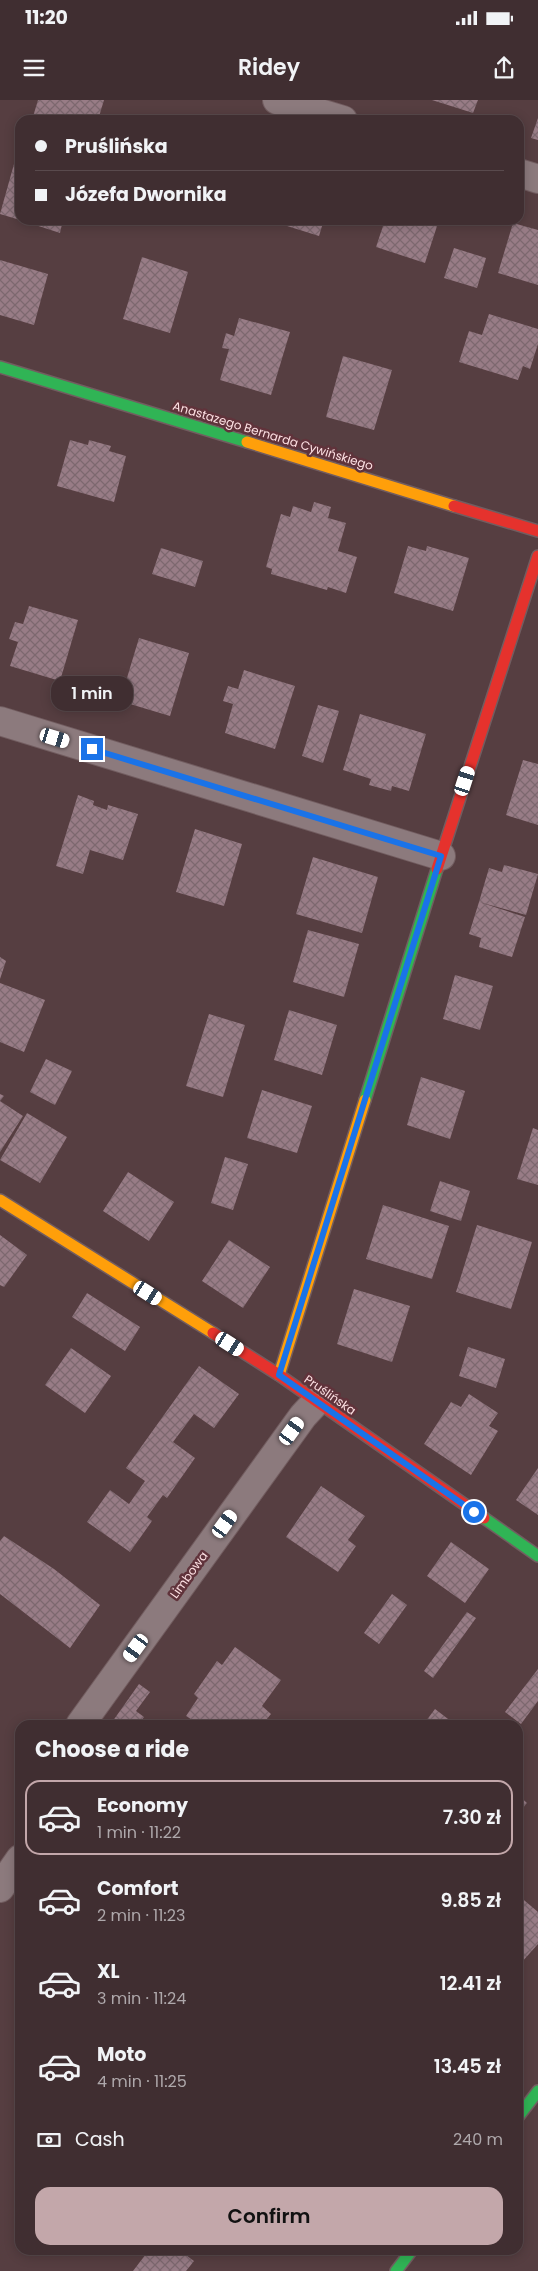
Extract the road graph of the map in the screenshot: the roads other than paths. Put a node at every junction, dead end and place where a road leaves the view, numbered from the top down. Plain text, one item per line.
1 (277, 100) edge
2 (326, 115) edge
3 (524, 175) edge
4 (538, 179) edge
5 (0, 367) edge
6 (538, 532) edge
7 (538, 556) edge
8 (0, 721) edge
9 (441, 856) junction
10 (0, 1200) edge
11 (279, 1375) junction
12 (316, 1402) junction
13 (538, 1556) edge
14 (84, 1720) edge
15 (15, 1866) edge
16 (0, 1888) edge
17 (538, 2091) edge
18 (523, 2110) edge
19 (408, 2255) edge
20 (396, 2271) edge

1 - 2 street
3 - 4 street
5 - 6 street, Anastazego Bernarda Cywińskiego
7 - 9 street
8 - 9 street
9 - 11 street
10 - 11 street, Pruślińska
11 - 12 street, Pruślińska
12 - 13 street, Pruślińska
12 - 14 street, Limbowa
15 - 16 street
17 - 18 street
19 - 20 street

